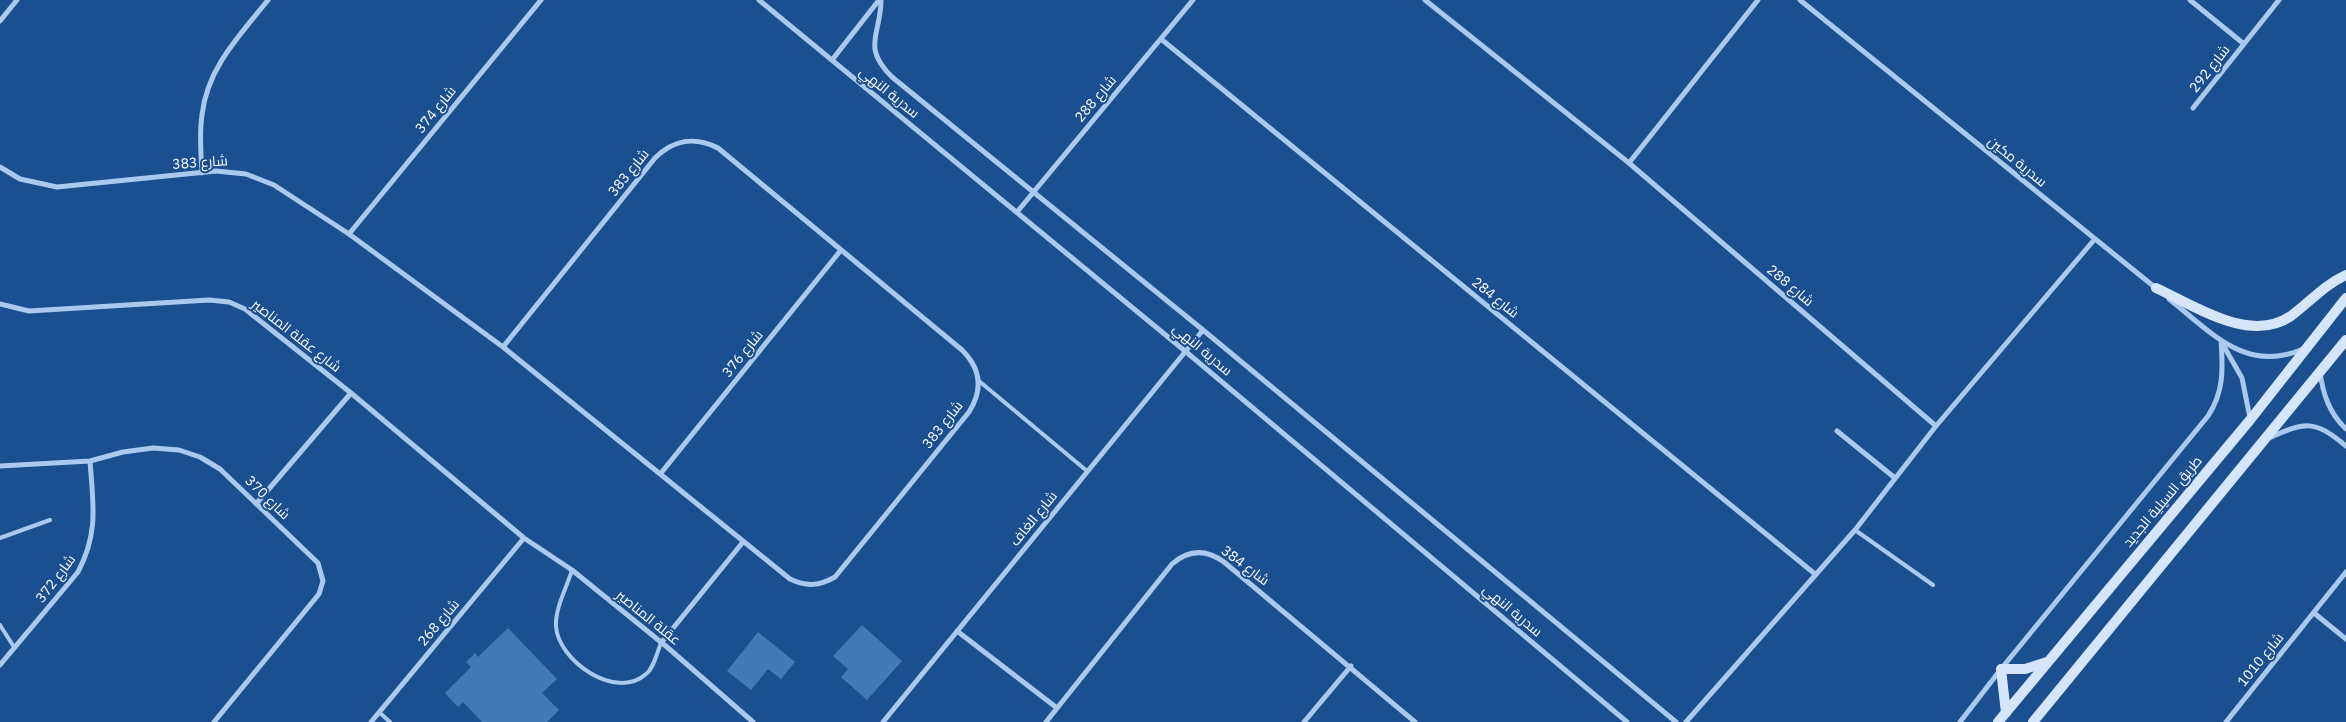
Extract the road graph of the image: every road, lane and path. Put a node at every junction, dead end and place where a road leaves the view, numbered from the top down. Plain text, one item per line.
1 (17, 0) edge
2 (268, 0) edge
3 (759, 0) edge
4 (880, 0) edge
5 (1193, 0) edge
6 (1425, 0) edge
7 (1758, 0) edge
8 (1800, 0) edge
9 (2190, 0) edge
10 (2279, 0) edge
11 (537, 1) edge
12 (0, 21) edge
13 (1160, 39) junction
14 (2244, 44) junction
15 (832, 60) junction
16 (2194, 108) dead end
17 (1629, 163) junction
18 (0, 167) edge
19 (202, 173) junction
20 (1034, 192) junction
21 (1017, 212) junction
22 (349, 234) junction
23 (2094, 240) junction
24 (841, 250) junction
25 (2346, 275) edge
26 (2156, 288) junction
27 (2346, 298) edge
28 (0, 304) edge
29 (1203, 330) junction
30 (2221, 340) junction
31 (2346, 340) edge
32 (503, 347) junction
33 (2307, 347) junction
34 (1186, 351) junction
35 (2320, 372) junction
36 (979, 381) junction
37 (351, 393) junction
38 (2250, 420) junction
39 (1936, 426) junction
40 (2346, 429) edge
41 (1837, 431) dead end
42 (2266, 439) junction
43 (2346, 446) edge
44 (90, 461) junction
45 (0, 466) edge
46 (1087, 471) junction
47 (661, 473) junction
48 (1895, 478) junction
49 (256, 504) junction
50 (50, 520) dead end
51 (1855, 530) junction
52 (0, 538) edge
53 (524, 538) junction
54 (744, 542) junction
55 (572, 570) junction
56 (2346, 572) edge
57 (1815, 574) junction
58 (1933, 586) dead end
59 (2314, 613) junction
60 (0, 625) edge
61 (957, 631) junction
62 (2346, 639) edge
63 (661, 643) junction
64 (14, 647) junction
65 (2048, 661) junction
66 (0, 665) edge
67 (1351, 666) junction
68 (2001, 669) junction
69 (1057, 708) junction
70 (379, 712) junction
71 (2006, 713) junction
72 (1692, 719) edge
73 (214, 722) edge
74 (371, 722) edge
75 (390, 722) edge
76 (753, 722) edge
77 (883, 722) edge
78 (1046, 722) edge
79 (1304, 722) edge
80 (1415, 722) edge
81 (1627, 722) edge
82 (1676, 722) edge
83 (1686, 722) edge
84 (1960, 722) edge
85 (1998, 722) edge
86 (2033, 722) edge
87 (2226, 722) edge

1 - 12 street
2 - 19 street
3 - 15 street, سدرية النهي
4 - 15 street
4 - 20 street
5 - 13 street, شارع 288
6 - 17 street, شارع 288
7 - 17 street
8 - 23 street, سدرية مكين
9 - 14 street, شارع 292
10 - 14 street, شارع 292
11 - 22 street, شارع 374
13 - 20 street, شارع 288
13 - 57 street, شارع 284
14 - 16 street, شارع 292
15 - 21 street, سدرية النهي
17 - 39 street, شارع 288
18 - 19 street, شارع 383
19 - 22 street, شارع 383
20 - 21 street, شارع 288
20 - 29 street
21 - 34 street, سدرية النهي
22 - 32 street, شارع 383
23 - 26 street, سدرية مكين
23 - 39 street
24 - 32 street, شارع 383
24 - 36 street, شارع 383
24 - 47 street, شارع 376
25 - 26 street
26 - 30 street, سدرية مكين
27 - 33 street, طريق السيلية الجديد
28 - 37 street, شارع عقلة المناصير
29 - 34 street, شارع الغاف
29 - 82 street
30 - 33 street, سدرية مكين
30 - 38 street, سدرية مكين
30 - 68 street
31 - 35 street
32 - 47 street, شارع 383
33 - 38 street, طريق السيلية الجديد
34 - 46 street, شارع الغاف
34 - 81 street, سدرية النهي
35 - 40 street
35 - 42 street
36 - 46 lane
36 - 54 street, شارع 383
37 - 49 street
37 - 53 street, شارع عقلة المناصير
38 - 65 street, طريق السيلية الجديد
39 - 48 street
41 - 48 street
42 - 43 street
42 - 86 street
44 - 45 street, شارع 370
44 - 49 street, شارع 370
44 - 64 street, شارع 372
46 - 61 street, شارع الغاف
47 - 54 street, شارع 383
48 - 51 street
49 - 73 street, شارع 370
50 - 52 lane
51 - 57 street
51 - 58 lane
53 - 55 street, عقلة المناصير
53 - 70 street, شارع 268
54 - 63 street
55 - 63 street, عقلة المناصير
55 - 63 lane
56 - 59 street, شارع 1010
57 - 72 street
59 - 62 street
59 - 87 street, شارع 1010
60 - 64 lane
61 - 69 street
61 - 77 street, شارع الغاف
63 - 76 street, عقلة المناصير
64 - 66 street, شارع 372
65 - 68 street
65 - 71 street, طريق السيلية الجديد
67 - 69 street, شارع 384
67 - 79 street
67 - 80 street, شارع 384
68 - 71 street
68 - 84 street
69 - 78 street, شارع 384
70 - 74 street, شارع 268
70 - 75 lane
71 - 85 street, طريق السيلية الجديد
72 - 83 street

